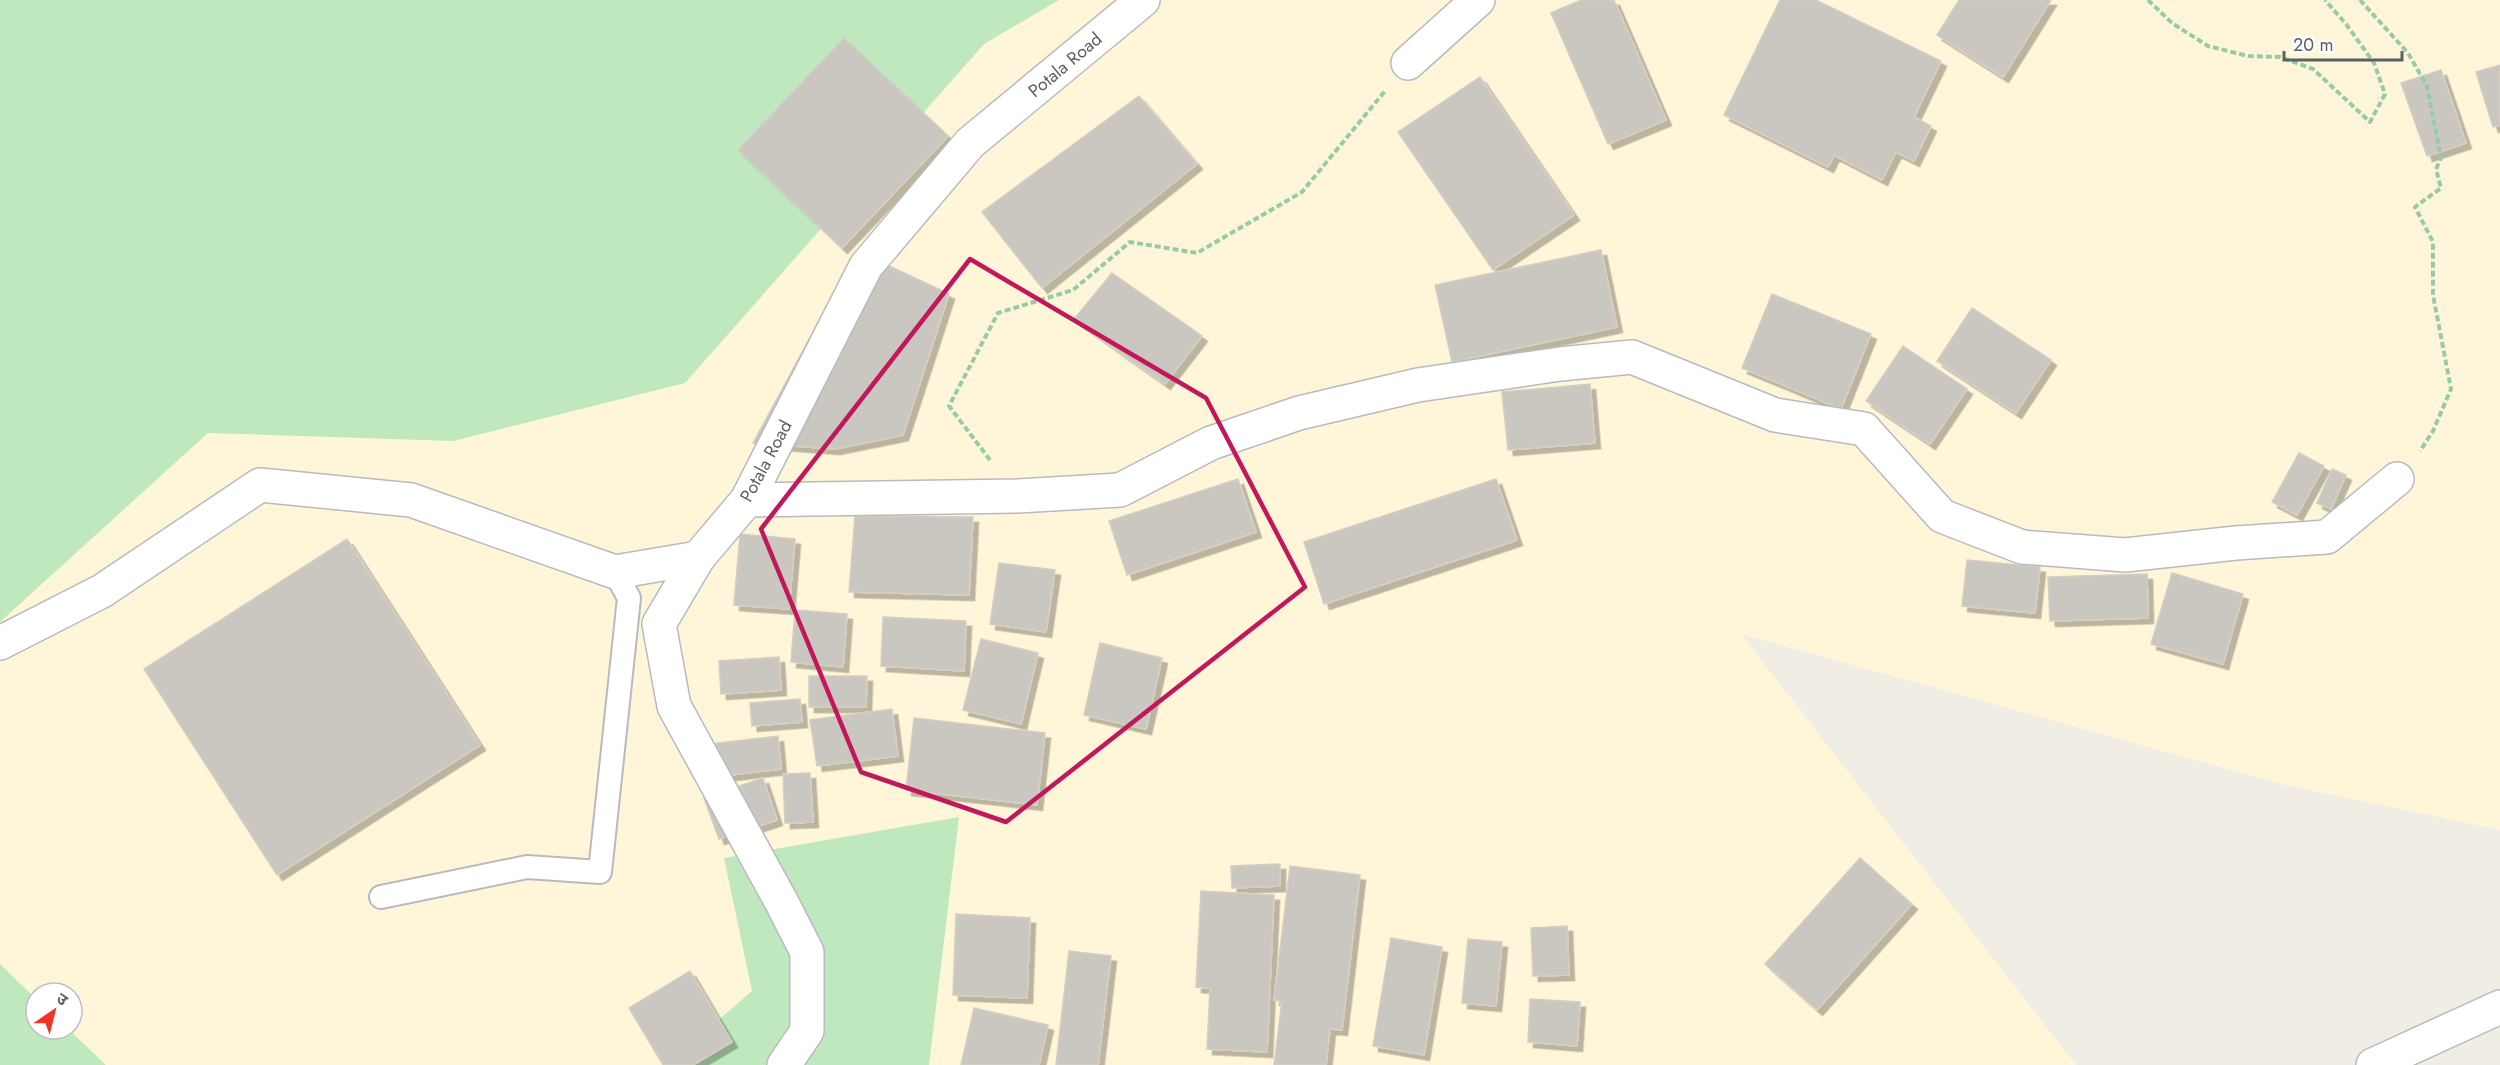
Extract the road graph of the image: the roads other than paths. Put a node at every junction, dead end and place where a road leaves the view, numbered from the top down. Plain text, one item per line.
1 (1143, 0) edge
2 (1478, 0) edge
3 (1408, 63) road end
4 (2397, 479) road end
5 (747, 500) junction
6 (698, 558) junction
7 (615, 572) junction
8 (0, 643) edge
9 (381, 897) dead end
10 (2500, 1007) edge
11 (784, 1065) edge
12 (2373, 1065) edge

1 - 5 street, Potala Road
2 - 3 street
4 - 5 street
5 - 6 street, Potala Road
6 - 7 street
6 - 11 street, Potala Road
7 - 8 street
7 - 9 lane
10 - 12 street

